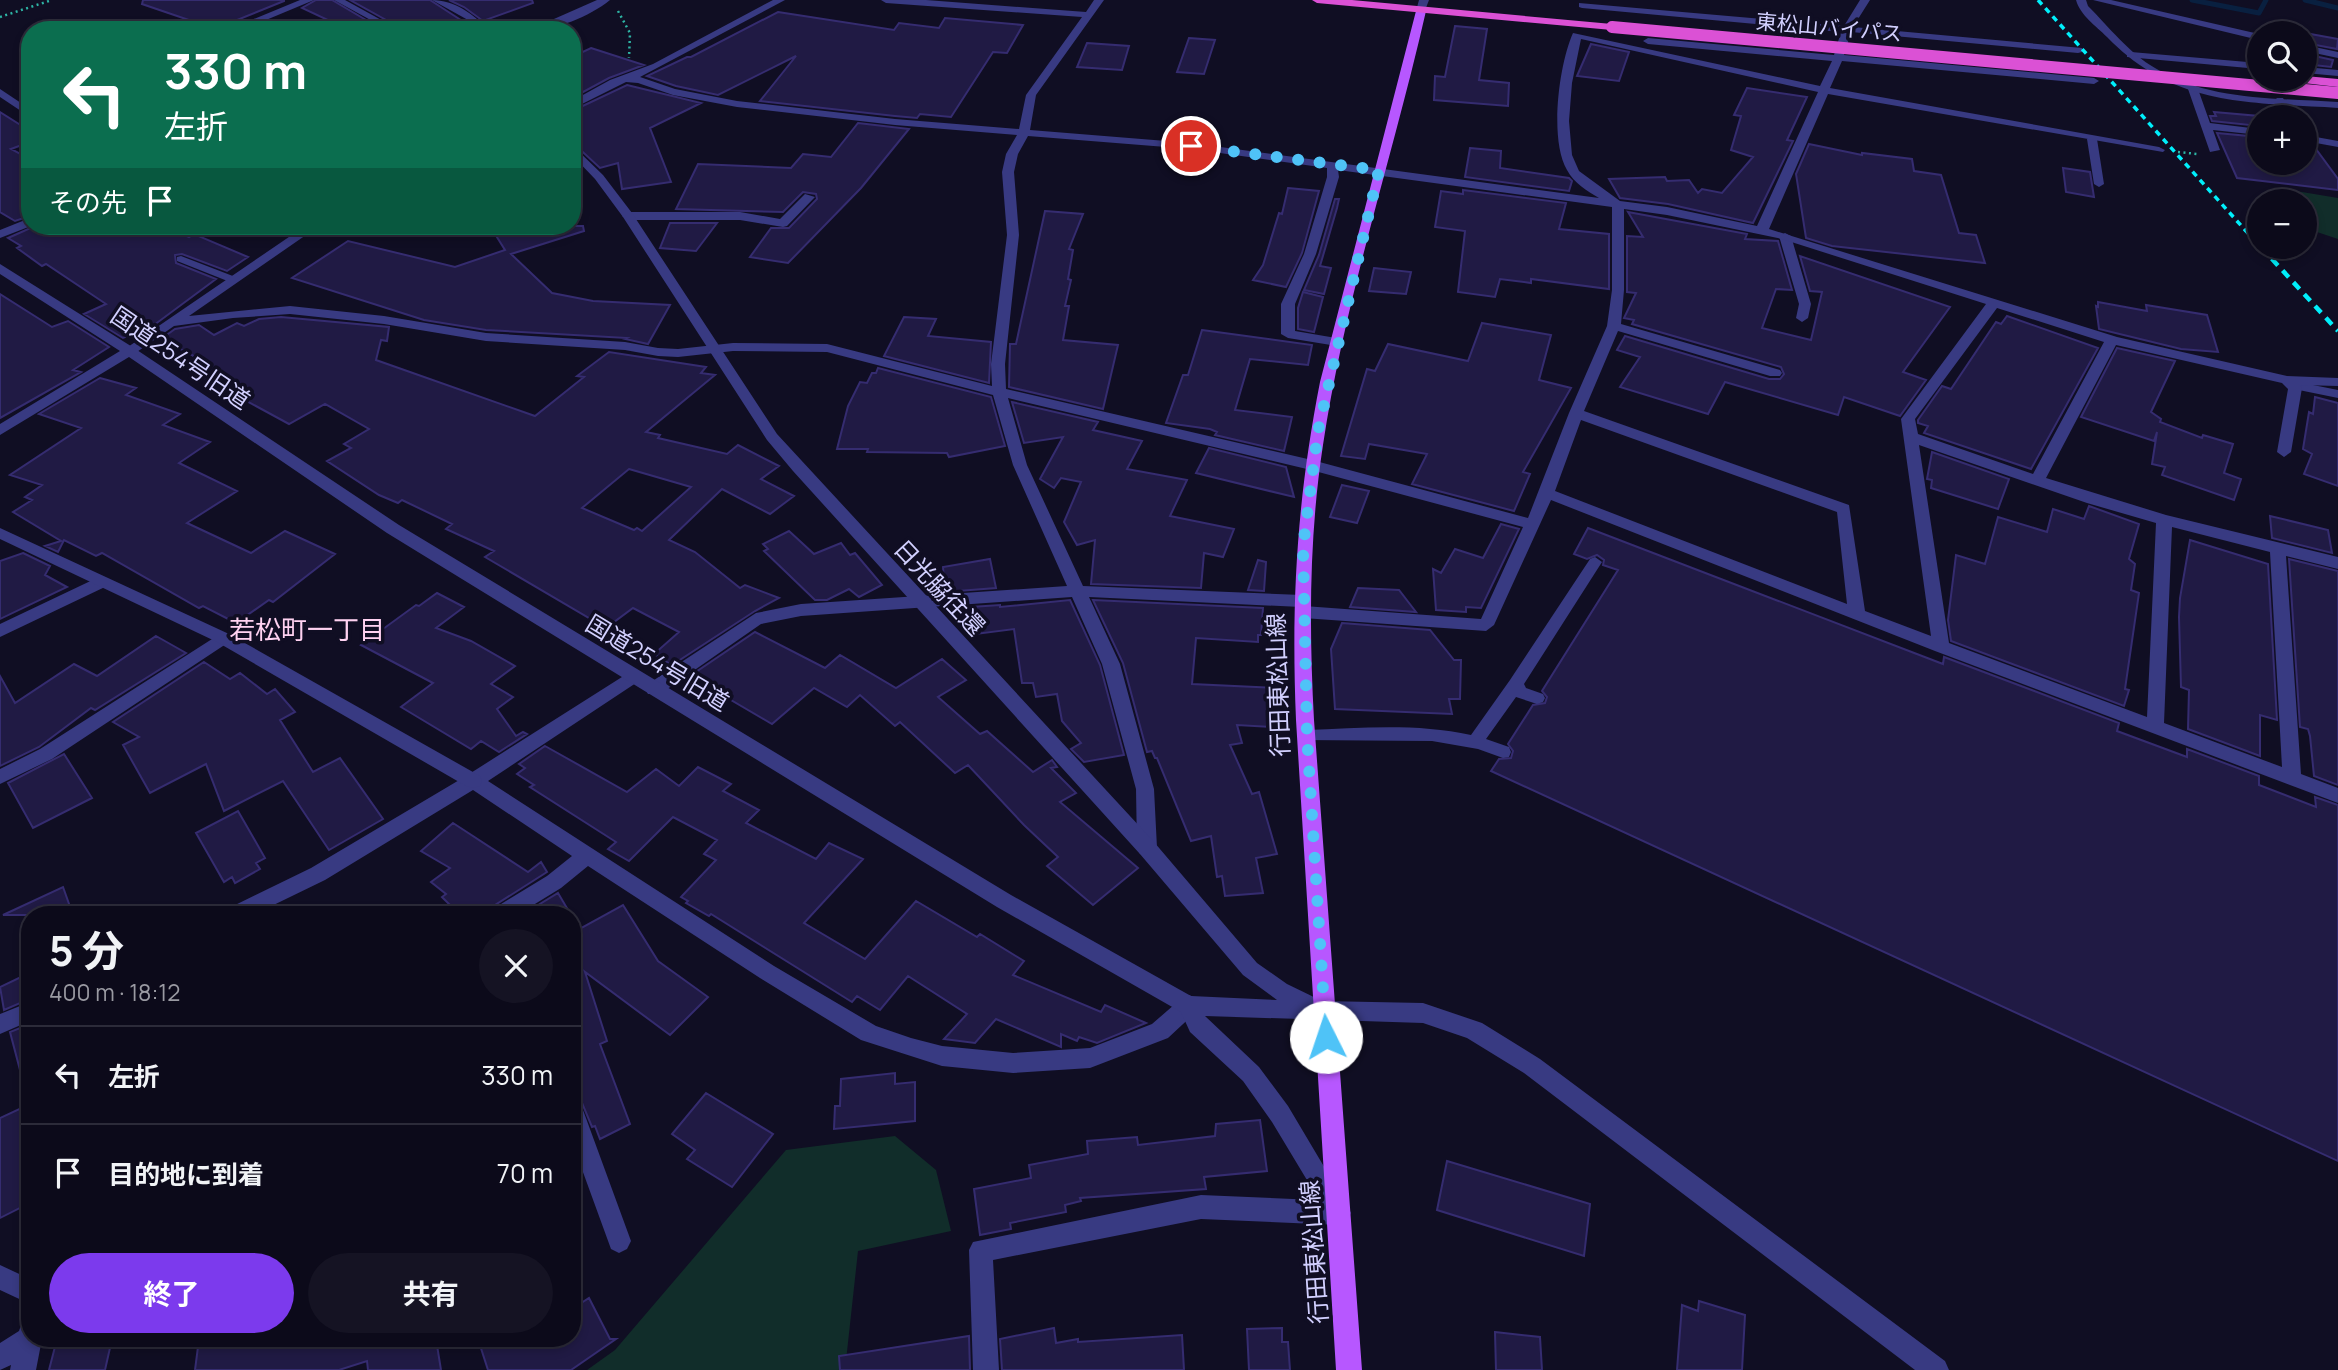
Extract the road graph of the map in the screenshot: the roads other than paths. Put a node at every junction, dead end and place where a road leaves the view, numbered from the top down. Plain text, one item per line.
1 (309, 0) edge
2 (338, 0) edge
3 (437, 0) edge
4 (780, 0) edge
5 (887, 0) edge
6 (1099, 0) edge
7 (1317, 0) edge
8 (1865, 0) edge
9 (2081, 0) edge
10 (2099, 0) edge
11 (603, 1) edge
12 (1424, 4) edge
13 (1090, 15) junction
14 (1579, 16) edge
15 (255, 21) edge
16 (378, 21) edge
17 (474, 21) edge
18 (561, 21) edge
19 (1612, 22) junction
20 (1847, 29) junction
21 (2247, 34) edge
22 (2078, 50) dead end
23 (2317, 51) edge
24 (2131, 55) junction
25 (2338, 55) edge
26 (1838, 58) junction
27 (2247, 65) edge
28 (2317, 72) edge
29 (2338, 74) edge
30 (2247, 75) edge
31 (628, 78) junction
32 (2094, 81) dead end
33 (2317, 81) edge
34 (2338, 83) edge
35 (2193, 89) junction
36 (1824, 90) junction
37 (0, 92) edge
38 (2338, 93) edge
39 (2280, 100) junction
40 (581, 101) edge
41 (2282, 105) edge
42 (2338, 105) edge
43 (21, 107) edge
44 (2206, 126) junction
45 (2247, 131) edge
46 (1024, 133) junction
47 (2092, 139) junction
48 (2317, 140) edge
49 (2338, 144) edge
50 (2159, 150) road end
51 (2214, 150) road end
52 (581, 158) edge
53 (1332, 164) junction
54 (1379, 170) junction
55 (2099, 184) dead end
56 (809, 197) dead end
57 (1618, 205) junction
58 (628, 216) junction
59 (21, 226) edge
60 (1762, 230) junction
61 (0, 234) edge
62 (299, 235) edge
63 (1784, 236) junction
64 (181, 259) dead end
65 (0, 268) edge
66 (234, 280) junction
67 (1994, 303) junction
68 (1802, 318) dead end
69 (170, 323) junction
70 (1614, 326) junction
71 (2112, 340) junction
72 (1337, 342) junction
73 (715, 349) junction
74 (129, 351) junction
75 (1775, 373) dead end
76 (2290, 382) junction
77 (2338, 382) edge
78 (999, 392) junction
79 (2338, 394) edge
80 (1576, 413) junction
81 (0, 430) edge
82 (1911, 437) junction
83 (2284, 452) dead end
84 (1312, 466) junction
85 (2037, 480) junction
86 (1546, 493) junction
87 (2164, 520) junction
88 (1532, 524) junction
89 (0, 533) edge
90 (2278, 548) junction
91 (1595, 562) dead end
92 (2338, 563) edge
93 (101, 582) junction
94 (1078, 591) junction
95 (920, 602) junction
96 (1303, 606) junction
97 (1857, 614) junction
98 (0, 631) edge
99 (223, 638) junction
100 (1941, 648) junction
101 (633, 676) junction
102 (1516, 684) junction
103 (654, 689) junction
104 (1537, 698) dead end
105 (2155, 727) junction
106 (1307, 736) junction
107 (1476, 740) junction
108 (1503, 752) dead end
109 (0, 777) edge
110 (2292, 779) junction
111 (473, 781) junction
112 (2338, 796) edge
113 (1147, 848) junction
114 (587, 855) junction
115 (252, 906) edge
116 (516, 906) edge
117 (1189, 1005) junction
118 (1324, 1012) junction
119 (21, 1015) edge
120 (0, 1024) edge
121 (581, 1135) edge
122 (1339, 1213) junction
123 (619, 1241) dead end
124 (0, 1277) edge
125 (21, 1288) edge
126 (21, 1343) edge
127 (27, 1347) edge
128 (0, 1358) edge
129 (23, 1370) edge
130 (986, 1370) edge
131 (1349, 1370) edge
132 (1936, 1370) edge

1 - 15 street
2 - 16 lane
3 - 17 street
4 - 31 street
5 - 13 street
6 - 13 street
7 - 12 highway, 東松山バイパス
8 - 20 street
9 - 24 street
10 - 21 street
11 - 18 street
12 - 14 highway, 東松山バイパス
12 - 54 main road, 行田東松山線
13 - 46 street
14 - 19 highway, 東松山バイパス
14 - 20 street
14 - 26 street
14 - 36 street
14 - 57 street
19 - 30 highway, 東松山バイパス
19 - 38 highway, 東松山バイパス, bridge
20 - 22 street
20 - 26 street
23 - 25 street
24 - 27 street
24 - 35 street
26 - 32 street
26 - 36 street
28 - 29 street
31 - 40 street
31 - 46 street
33 - 34 highway
35 - 39 street
35 - 44 street
36 - 47 street
36 - 60 street
37 - 43 street
39 - 41 lane
39 - 42 street
44 - 45 street
44 - 51 street
46 - 53 street
46 - 78 street
47 - 50 street
47 - 55 lane
48 - 49 street
52 - 58 street, 日光脇往還
53 - 54 street
53 - 72 street
54 - 57 street
54 - 72 main road, 行田東松山線
56 - 58 street
57 - 60 street
57 - 70 street
58 - 73 street, 日光脇往還
59 - 61 street
60 - 63 street
62 - 66 street
63 - 67 street
63 - 68 lane
64 - 66 lane
65 - 74 street, 国道254号旧道
66 - 69 street
67 - 71 street
67 - 82 street
69 - 73 street
69 - 74 street
70 - 75 street
70 - 80 street
71 - 76 street
71 - 85 street
72 - 84 main road, 行田東松山線
73 - 78 street
73 - 95 street, 日光脇往還
74 - 81 street
74 - 101 street, 国道254号旧道
76 - 77 street
76 - 79 lane
76 - 83 street
78 - 84 street
78 - 94 street
80 - 86 street
80 - 97 street
82 - 85 street
82 - 100 street
84 - 88 street
84 - 96 main road, 行田東松山線
85 - 87 street
86 - 88 street
86 - 97 street
87 - 90 street
87 - 105 street
88 - 96 street
89 - 93 street
90 - 92 street
90 - 110 street
91 - 102 lane
93 - 98 street
93 - 99 street
94 - 95 street
94 - 96 street
94 - 113 street
95 - 103 street
95 - 113 street, 日光脇往還
96 - 106 main road, 行田東松山線
97 - 100 street
99 - 109 street
99 - 111 street
100 - 105 street
101 - 103 street, 国道254号旧道
101 - 111 street
102 - 104 lane
102 - 107 lane
103 - 117 street, 国道254号旧道
105 - 110 street
106 - 107 lane
106 - 118 main road, 行田東松山線
107 - 108 lane
110 - 112 street
111 - 114 street
111 - 115 street
113 - 118 street, 日光脇往還
114 - 116 street
114 - 117 street
117 - 118 street, 国道254号旧道
117 - 122 street
118 - 122 main road, 行田東松山線
118 - 132 street, 国道254号旧道
119 - 120 street
121 - 123 street
122 - 130 street
122 - 131 main road, 行田東松山線
124 - 125 street
126 - 128 street
127 - 129 street

